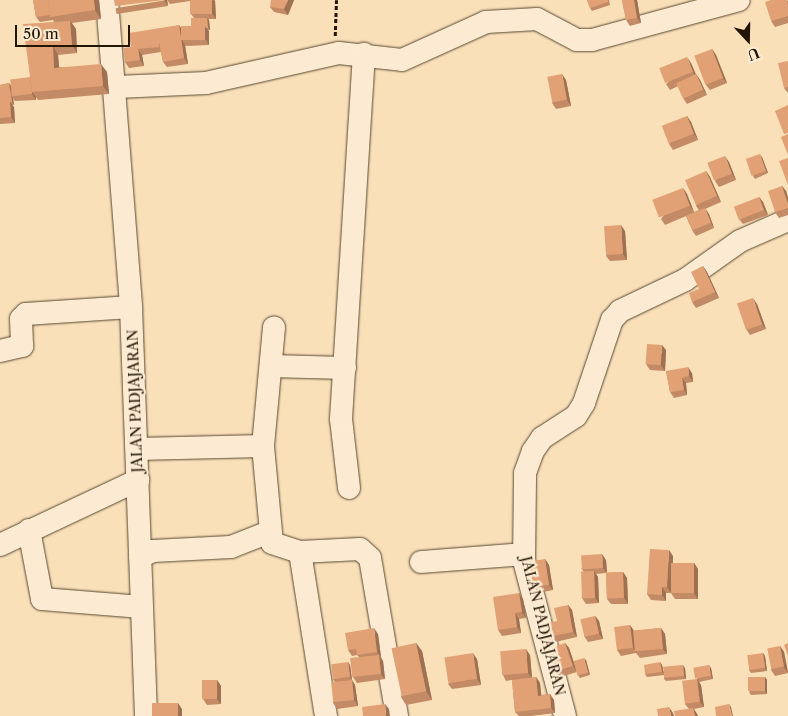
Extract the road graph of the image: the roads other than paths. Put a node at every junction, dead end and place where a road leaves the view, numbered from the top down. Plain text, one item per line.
1 (108, 0) edge
2 (739, 0) edge
3 (364, 54) junction
4 (117, 87) junction
5 (788, 220) edge
6 (131, 307) junction
7 (274, 328) dead end
8 (0, 351) edge
9 (271, 366) junction
10 (345, 368) junction
11 (263, 446) junction
12 (137, 450) junction
13 (138, 480) junction
14 (350, 488) dead end
15 (28, 530) junction
16 (269, 532) junction
17 (2, 537) edge
18 (300, 552) junction
19 (524, 554) junction
20 (140, 557) junction
21 (421, 562) dead end
22 (142, 607) junction
23 (146, 716) edge
24 (326, 716) edge
25 (397, 716) edge
26 (565, 716) edge

1 - 4 street, JALAN PADJAJARAN
2 - 3 street
3 - 4 street
3 - 10 street
4 - 6 street, JALAN PADJAJARAN
5 - 19 street, JALAN PADJAJARAN
6 - 8 street
6 - 12 street, JALAN PADJAJARAN
7 - 9 street
9 - 10 street
9 - 11 street
10 - 14 street
11 - 12 street
11 - 16 street
12 - 13 street, JALAN PADJAJARAN
13 - 15 street
13 - 20 street, JALAN PADJAJARAN
15 - 17 street
15 - 22 street
16 - 18 street
16 - 20 street
18 - 24 street
18 - 25 street
19 - 21 street
19 - 26 street, JALAN PADJAJARAN
20 - 22 street, JALAN PADJAJARAN
22 - 23 street, JALAN PADJAJARAN

